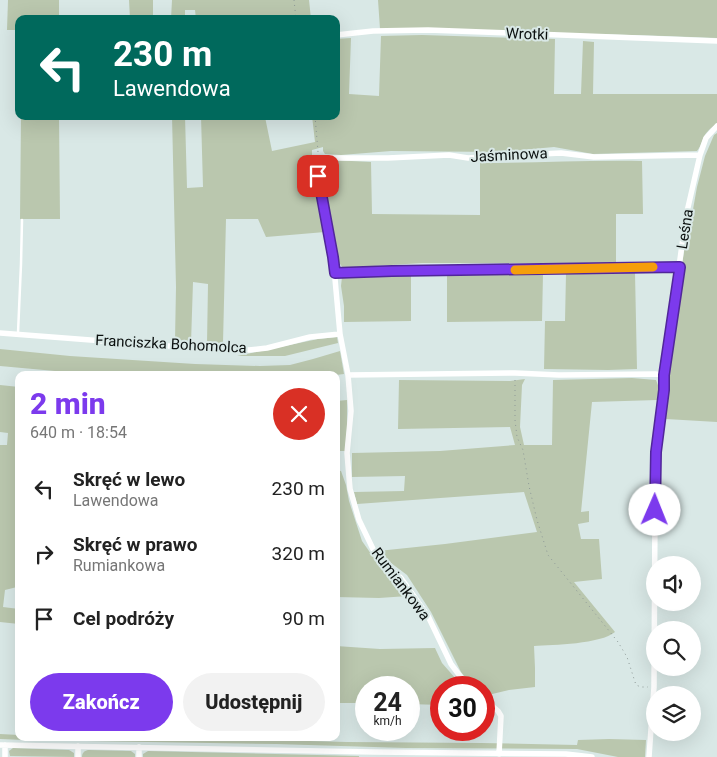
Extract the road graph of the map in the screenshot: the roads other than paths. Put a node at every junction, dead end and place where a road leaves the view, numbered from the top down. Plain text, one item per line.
1 (340, 35) edge
2 (717, 41) edge
3 (717, 126) edge
4 (700, 154) junction
5 (319, 158) joint
6 (22, 220) dead end
7 (680, 267) junction
8 (335, 273) junction
9 (0, 333) edge
10 (18, 334) junction
11 (340, 334) junction
12 (348, 375) junction
13 (664, 375) junction
14 (459, 676) edge
15 (495, 708) edge
16 (3, 745) edge
17 (78, 746) junction
18 (140, 747) junction
19 (500, 754) junction
20 (374, 755) edge
21 (583, 756) edge
22 (5, 757) edge
23 (78, 757) edge
24 (139, 757) edge
25 (592, 757) edge
26 (649, 757) edge

1 - 2 street, Wrotki
3 - 4 street, Leśna
4 - 5 street, Jaśminowa
4 - 7 street, Leśna
5 - 8 street, Rumiankowa
6 - 10 lane
7 - 8 street
7 - 13 street, Leśna
8 - 11 street, Rumiankowa
9 - 10 street, Franciszka Bohomolca
10 - 11 street, Franciszka Bohomolca
11 - 12 street, Rumiankowa
12 - 13 street
12 - 14 street, Rumiankowa
13 - 26 street, Leśna
15 - 19 street
16 - 17 street
16 - 22 street
17 - 18 street
17 - 23 street
18 - 20 street
18 - 24 street
19 - 20 street
19 - 21 street
21 - 25 street

